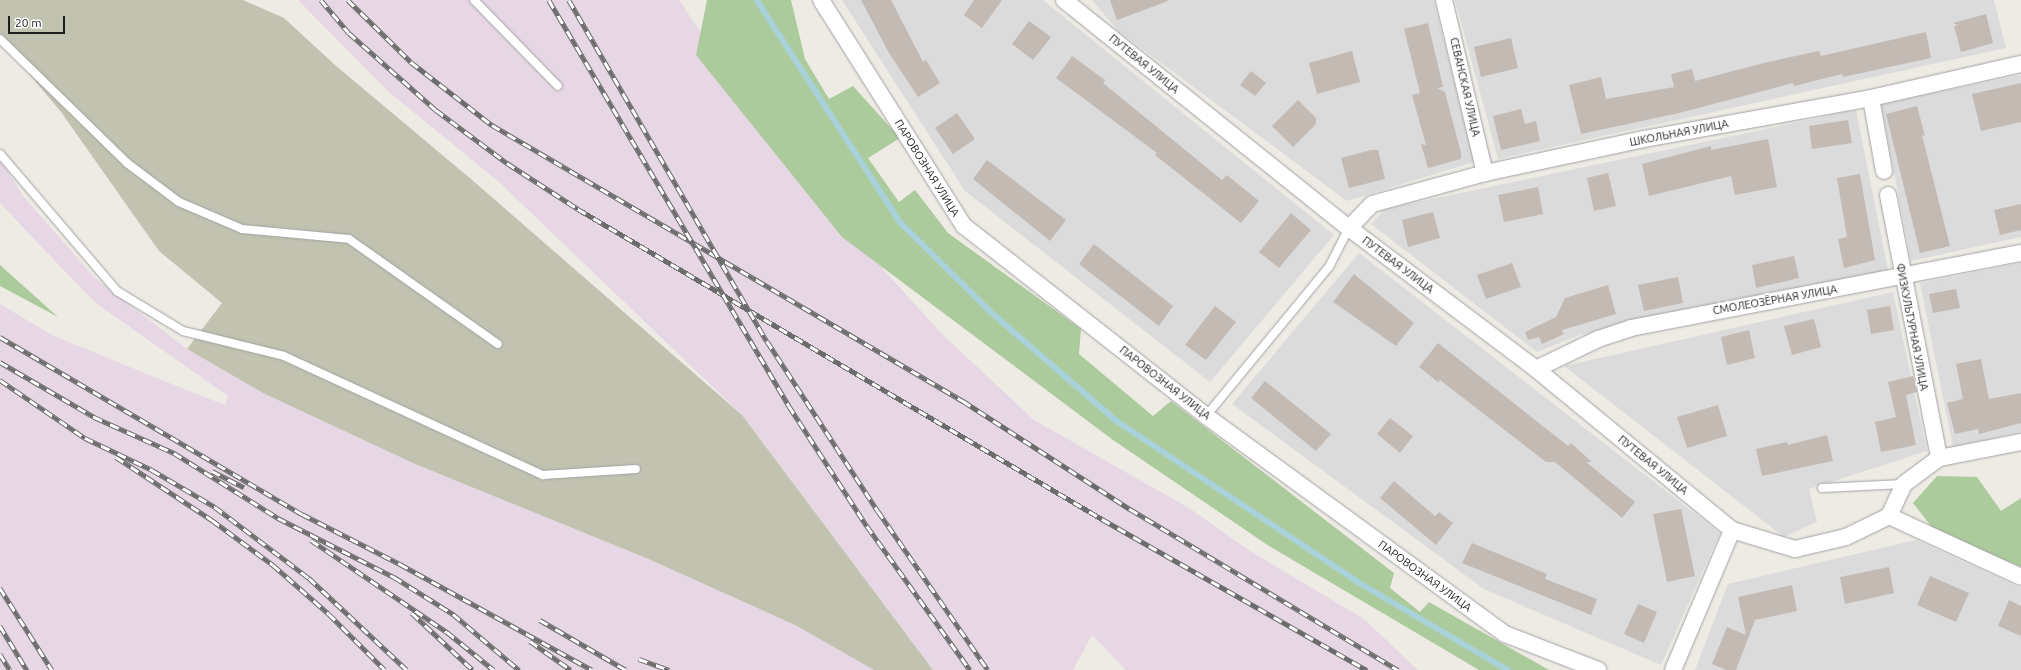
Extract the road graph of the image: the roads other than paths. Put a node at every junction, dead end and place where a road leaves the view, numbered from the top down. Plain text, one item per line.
1 (474, 0) edge
2 (821, 0) edge
3 (1064, 0) edge
4 (1444, 0) edge
5 (0, 39) edge
6 (2021, 64) edge
7 (558, 86) dead end
8 (1871, 98) junction
9 (0, 154) edge
10 (1884, 172) dead end
11 (1485, 173) junction
12 (1888, 195) dead end
13 (1349, 228) junction
14 (2021, 253) edge
15 (1902, 278) junction
16 (498, 344) dead end
17 (1536, 370) junction
18 (1206, 416) junction
19 (2021, 442) edge
20 (1939, 458) junction
21 (636, 469) dead end
22 (1904, 484) junction
23 (1822, 488) dead end
24 (1889, 516) junction
25 (1732, 530) junction
26 (2021, 577) edge
27 (1598, 670) edge
28 (1673, 670) edge

1 - 7 lane
2 - 18 street, ПАРОВОЗНАЯ УЛИЦА
3 - 13 street, ПУТЕВАЯ УЛИЦА
4 - 11 street, СЕВАНСКАЯ УЛИЦА
5 - 16 lane
6 - 8 street, ШКОЛЬНАЯ УЛИЦА
8 - 10 street
8 - 11 street, ШКОЛЬНАЯ УЛИЦА
9 - 21 lane
11 - 13 street, ШКОЛЬНАЯ УЛИЦА
12 - 15 street, ФИЗКУЛЬТУРНАЯ УЛИЦА
13 - 17 street, ПУТЕВАЯ УЛИЦА
13 - 18 lane
14 - 15 street, СМОЛЕОЗЁРНАЯ УЛИЦА
15 - 17 street, СМОЛЕОЗЁРНАЯ УЛИЦА
15 - 20 street, ФИЗКУЛЬТУРНАЯ УЛИЦА
17 - 25 street, ПУТЕВАЯ УЛИЦА
18 - 27 street, ПАРОВОЗНАЯ УЛИЦА
19 - 20 street
20 - 22 street
22 - 23 lane
22 - 24 street
24 - 25 street
24 - 26 street
25 - 28 street

